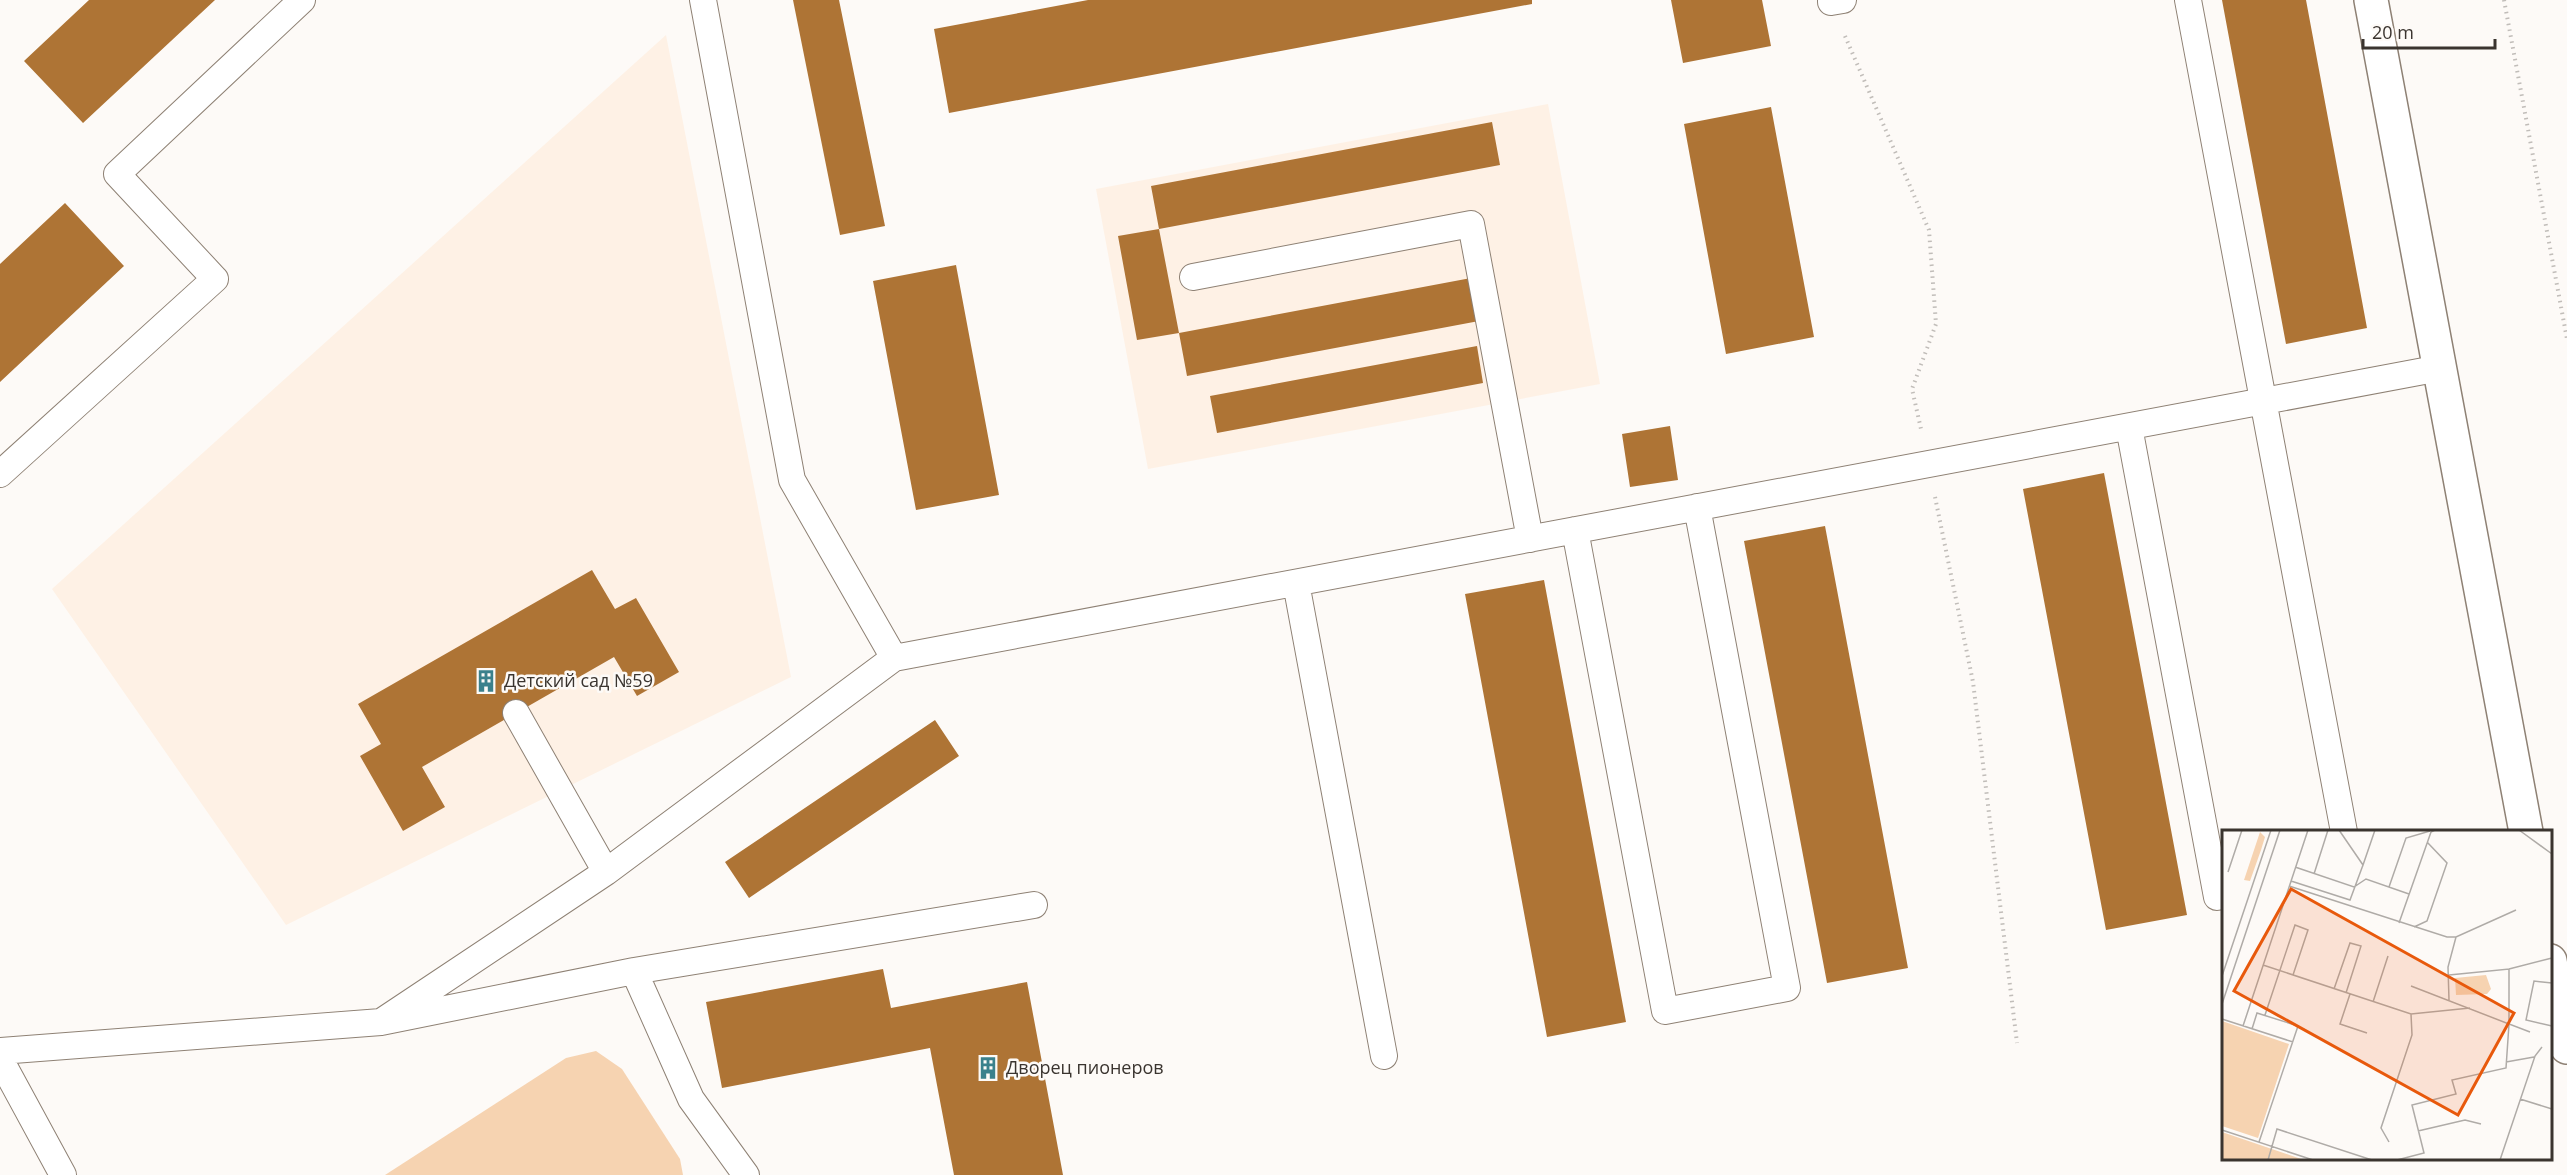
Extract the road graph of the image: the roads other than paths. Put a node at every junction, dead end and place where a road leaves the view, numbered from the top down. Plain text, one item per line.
1 (302, 0) edge
2 (702, 0) edge
3 (2188, 0) edge
4 (2371, 0) edge
5 (1193, 277) dead end
6 (2440, 368) junction
7 (2263, 401) junction
8 (2129, 427) junction
9 (0, 474) edge
10 (1697, 507) junction
11 (1575, 530) junction
12 (1530, 539) junction
13 (1296, 583) junction
14 (894, 658) junction
15 (516, 713) dead end
16 (2344, 830) edge
17 (2526, 830) edge
18 (606, 872) junction
19 (2222, 896) edge
20 (1034, 905) dead end
21 (634, 971) junction
22 (2552, 971) edge
23 (381, 1022) junction
24 (2567, 1047) edge
25 (0, 1051) edge
26 (1384, 1056) dead end
27 (0, 1059) edge
28 (63, 1175) edge
29 (746, 1175) edge

1 - 9 lane
2 - 14 lane
3 - 7 lane
4 - 6 street
5 - 12 lane
6 - 7 lane
6 - 17 street
7 - 8 lane
7 - 16 lane
8 - 10 lane
8 - 19 lane
10 - 11 lane
10 - 11 lane
11 - 12 lane
12 - 13 lane
13 - 14 lane
13 - 26 lane
14 - 18 lane
15 - 18 lane
18 - 23 lane
20 - 21 lane
21 - 23 lane
21 - 29 lane
22 - 24 street
23 - 25 lane
27 - 28 lane

